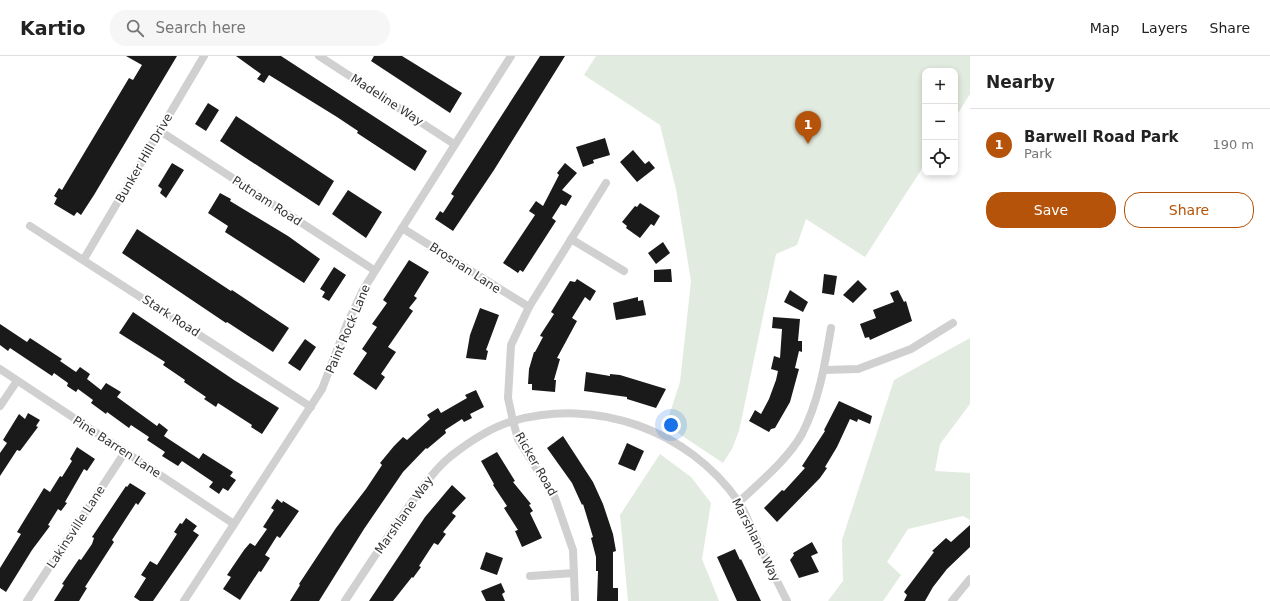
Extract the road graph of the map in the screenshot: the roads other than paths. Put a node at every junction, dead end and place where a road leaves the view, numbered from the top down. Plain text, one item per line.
1 (204, 56) edge
2 (319, 56) edge
3 (511, 56) edge
4 (160, 131) junction
5 (454, 144) junction
6 (606, 183) dead end
7 (30, 226) dead end
8 (402, 228) junction
9 (571, 239) junction
10 (84, 259) junction
11 (374, 270) junction
12 (624, 271) dead end
13 (528, 308) junction
14 (953, 323) dead end
15 (831, 328) dead end
16 (0, 369) edge
17 (824, 370) junction
18 (17, 381) junction
19 (0, 406) edge
20 (311, 407) junction
21 (512, 421) junction
22 (125, 452) junction
23 (739, 502) junction
24 (234, 524) junction
25 (574, 573) junction
26 (530, 576) dead end
27 (970, 579) edge
28 (956, 600) edge
29 (28, 601) edge
30 (184, 601) edge
31 (345, 601) edge
32 (575, 601) edge
33 (787, 601) edge

1 - 4 street, Bunker Hill Drive
2 - 5 street, Madeline Way
3 - 5 street, Paint Rock Lane
4 - 10 street, Bunker Hill Drive
4 - 11 street, Putnam Road
5 - 8 street, Paint Rock Lane
6 - 9 street, Ricker Road
7 - 10 street, Stark Road
8 - 11 street, Paint Rock Lane
8 - 13 street, Brosnan Lane
9 - 12 street
9 - 13 street, Ricker Road
10 - 20 street, Stark Road
11 - 20 street, Paint Rock Lane
13 - 21 street, Ricker Road
14 - 17 street
15 - 17 street
16 - 18 street, Pine Barren Lane
17 - 23 street
18 - 19 street
18 - 22 street, Pine Barren Lane
20 - 24 street, Paint Rock Lane
21 - 23 street, Marshlane Way
21 - 25 street, Ricker Road
21 - 31 street, Marshlane Way
22 - 24 street, Pine Barren Lane
22 - 29 street, Lakinsville Lane
23 - 33 street, Marshlane Way
24 - 30 street, Paint Rock Lane
25 - 26 street
25 - 32 street, Ricker Road
27 - 28 street

